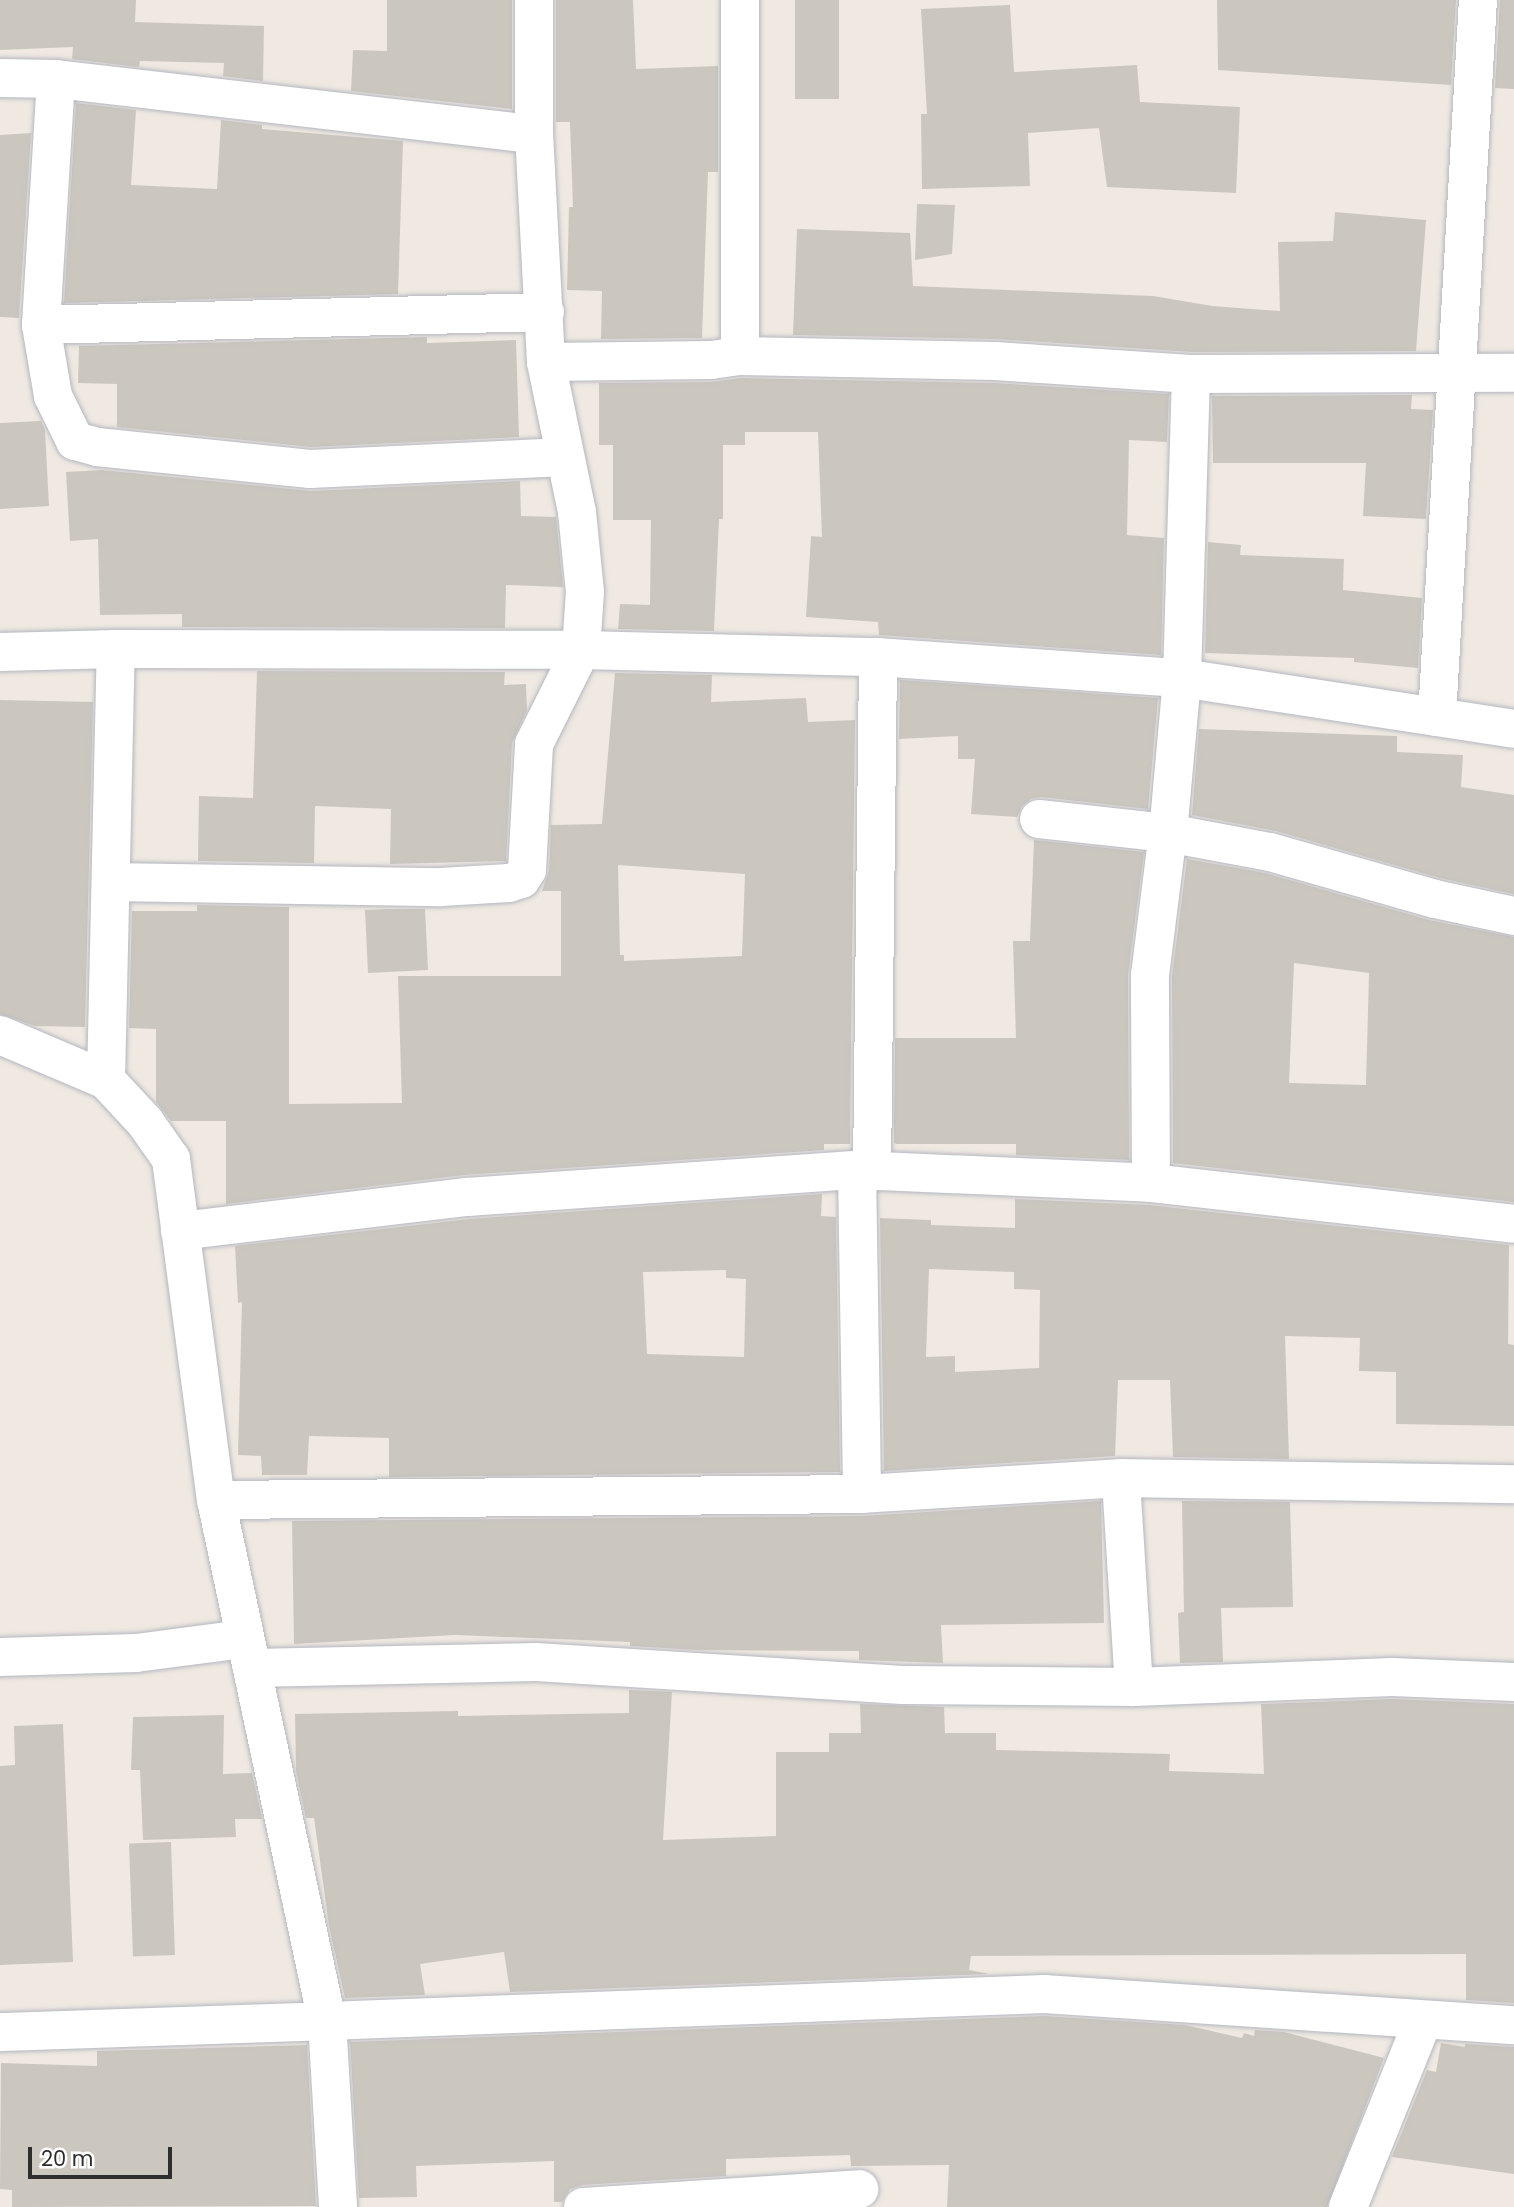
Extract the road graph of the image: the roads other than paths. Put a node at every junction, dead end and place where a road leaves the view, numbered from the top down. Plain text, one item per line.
1 (534, 0) edge
2 (740, 0) edge
3 (1478, 0) edge
4 (0, 78) edge
5 (57, 79) junction
6 (534, 134) junction
7 (545, 312) junction
8 (41, 324) junction
9 (740, 356) junction
10 (546, 362) junction
11 (1455, 373) junction
12 (1514, 373) edge
13 (1191, 374) junction
14 (565, 457) junction
15 (116, 649) junction
16 (581, 650) junction
17 (0, 652) edge
18 (878, 657) junction
19 (1182, 678) junction
20 (1437, 718) junction
21 (1514, 729) edge
22 (1039, 820) dead end
23 (1168, 833) junction
24 (111, 882) junction
25 (1514, 916) edge
26 (5, 1045) edge
27 (106, 1080) junction
28 (864, 1171) junction
29 (1151, 1183) junction
30 (1514, 1224) edge
31 (180, 1231) junction
32 (1121, 1478) junction
33 (1514, 1483) edge
34 (862, 1494) junction
35 (216, 1500) junction
36 (248, 1654) junction
37 (0, 1657) edge
38 (1514, 1682) edge
39 (1134, 1687) junction
40 (1423, 2020) junction
41 (327, 2021) junction
42 (1514, 2025) edge
43 (0, 2032) edge
44 (859, 2189) dead end
45 (338, 2207) edge
46 (583, 2207) edge
47 (1348, 2207) edge

1 - 6 street
2 - 9 street
3 - 11 street
4 - 5 street
5 - 6 street
5 - 8 street
6 - 7 street
7 - 8 street
7 - 10 street
8 - 14 street
9 - 10 street
9 - 13 street
10 - 14 street
11 - 12 street
11 - 13 street
11 - 20 street
13 - 19 street
14 - 16 street
15 - 16 street
15 - 17 street
15 - 24 street
16 - 18 street
16 - 24 street
18 - 19 street
18 - 28 street
19 - 20 street
19 - 23 street
20 - 21 street
22 - 23 street
23 - 25 street
23 - 29 street
24 - 27 street
26 - 27 street
27 - 31 street
28 - 29 street
28 - 31 street
28 - 34 street
29 - 30 street
31 - 35 street
32 - 33 street
32 - 34 street
32 - 39 street
34 - 35 street
35 - 36 street
36 - 37 street
36 - 39 street
36 - 41 street
38 - 39 street
40 - 41 street
40 - 42 street
40 - 47 street
41 - 43 street
41 - 45 street
44 - 46 street

